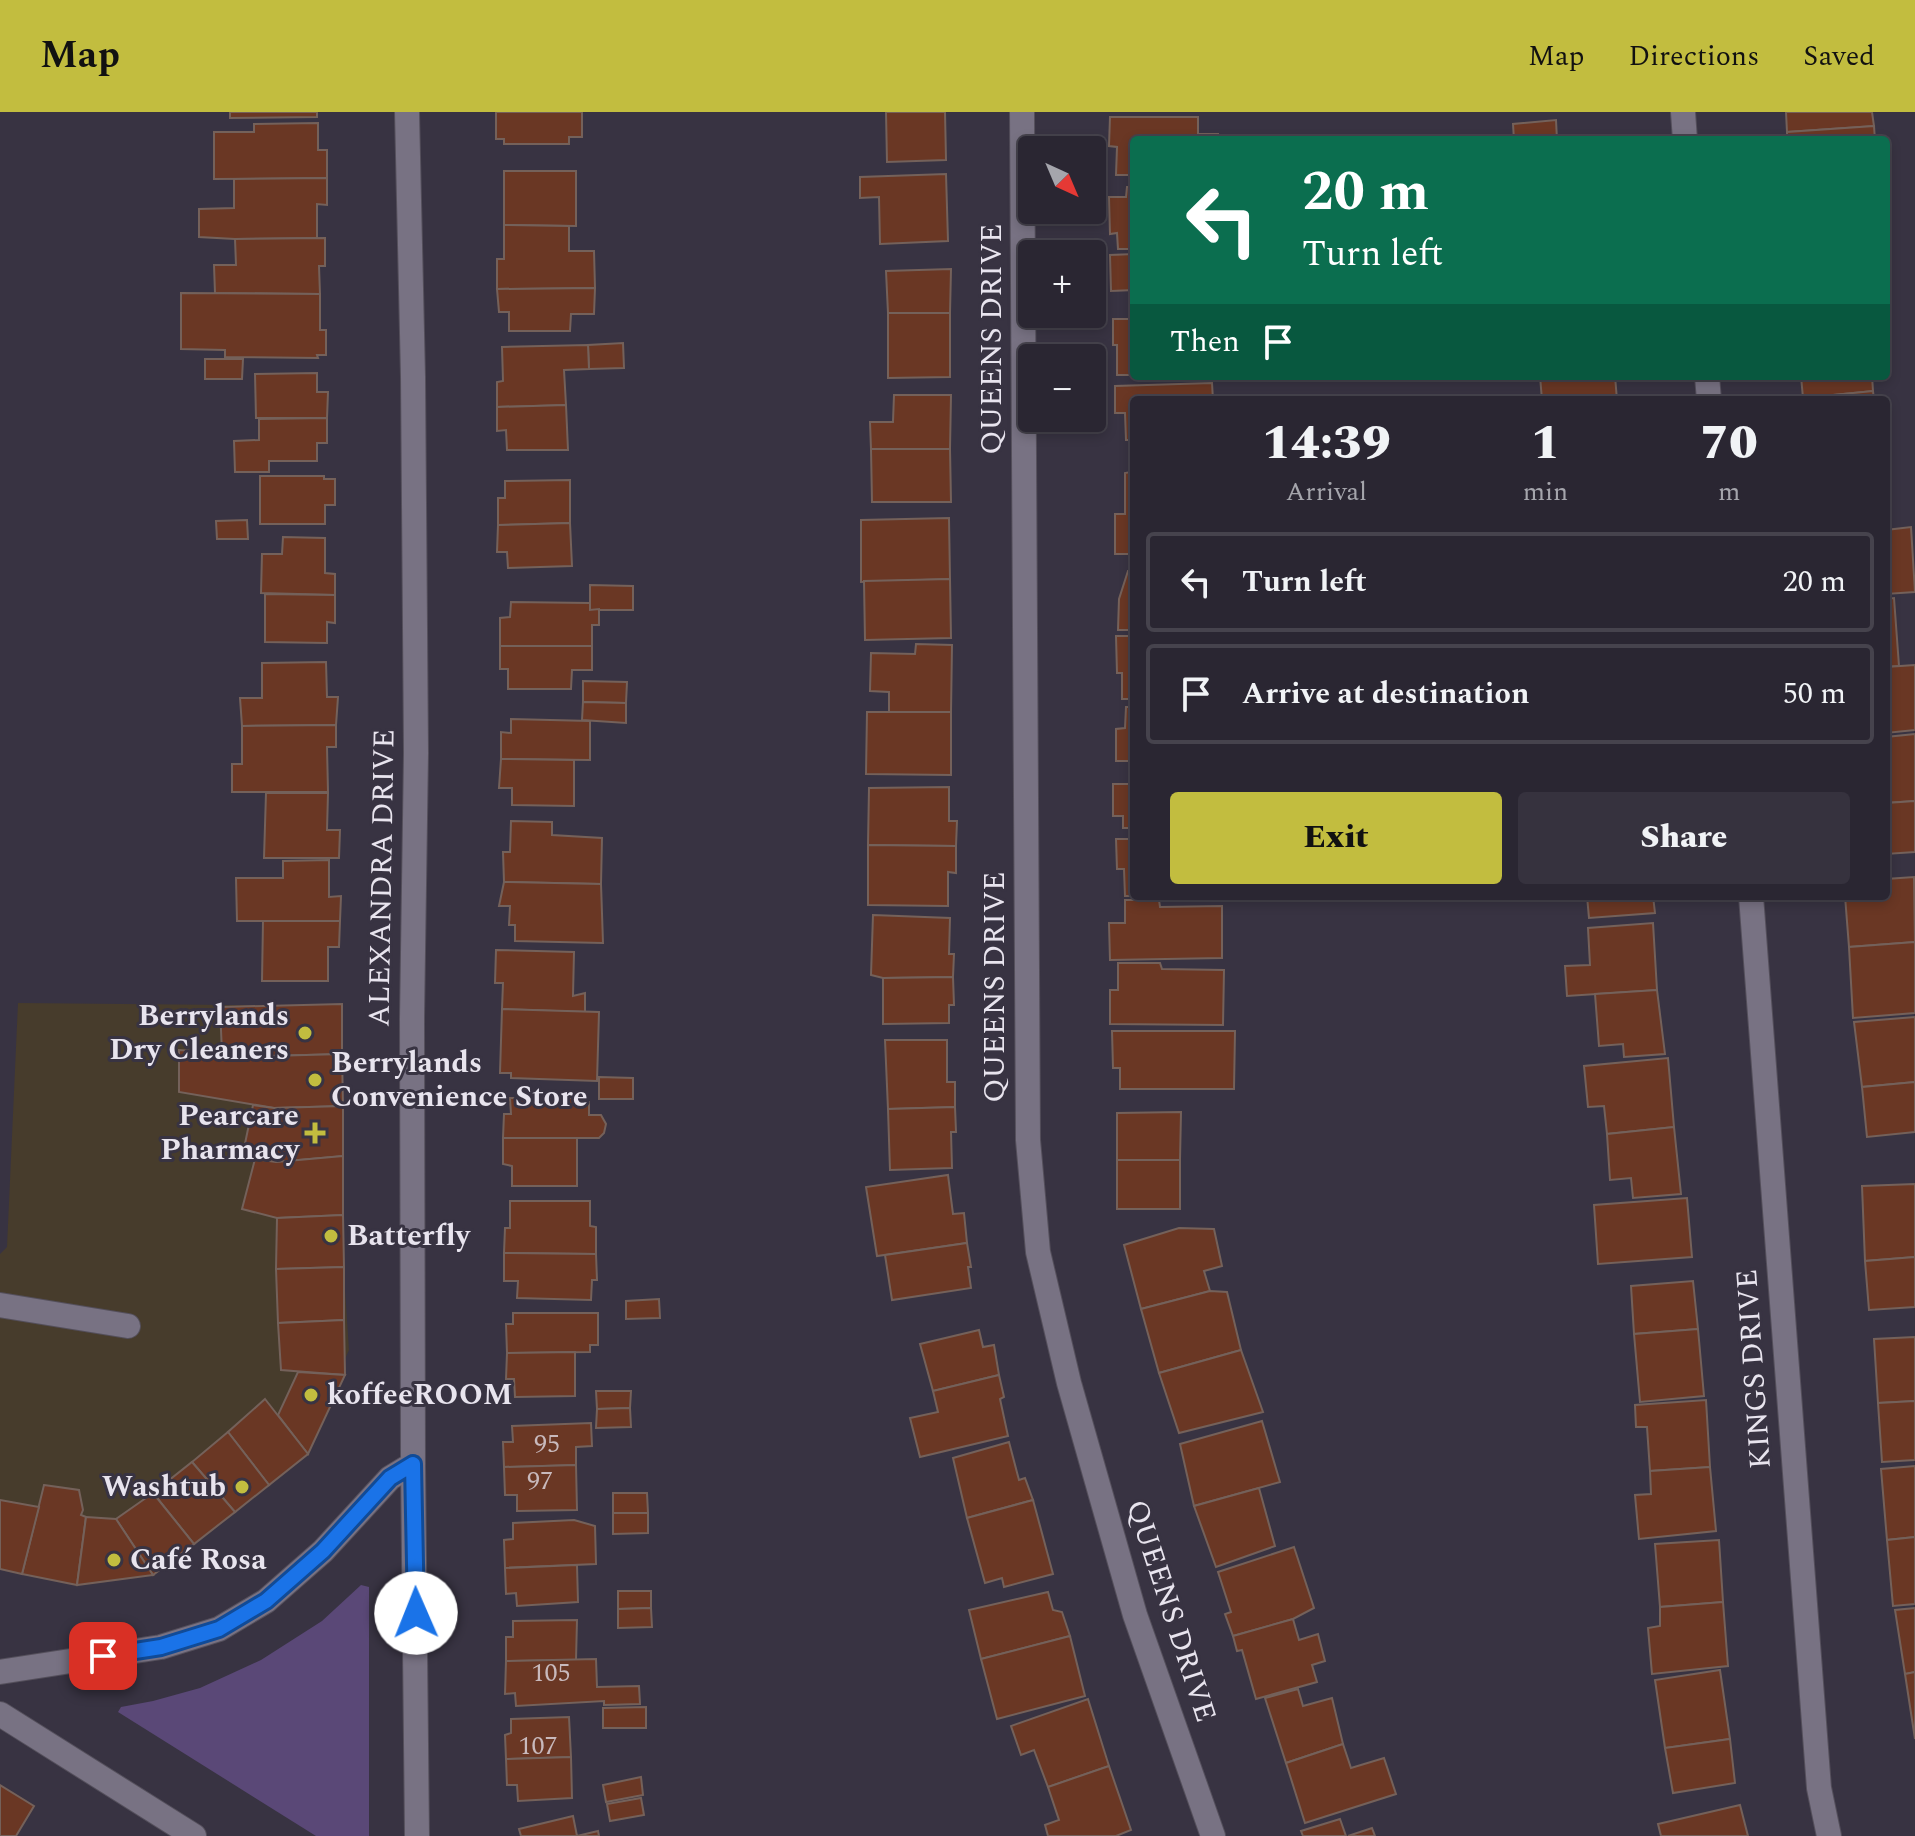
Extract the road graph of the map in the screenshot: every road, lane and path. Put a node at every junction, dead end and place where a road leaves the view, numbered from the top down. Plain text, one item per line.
1 (407, 112) edge
2 (1022, 112) edge
3 (1683, 112) edge
4 (1685, 136) edge
5 (1751, 900) edge
6 (0, 1305) edge
7 (128, 1326) dead end
8 (413, 1464) junction
9 (0, 1672) edge
10 (0, 1714) edge
11 (194, 1836) edge
12 (417, 1836) edge
13 (1213, 1836) edge
14 (1829, 1836) edge

1 - 8 street, ALEXANDRA DRIVE
2 - 13 street, QUEENS DRIVE
3 - 4 street
5 - 14 street, KINGS DRIVE
6 - 7 street
8 - 9 street
8 - 12 street, ALEXANDRA DRIVE
10 - 11 street

